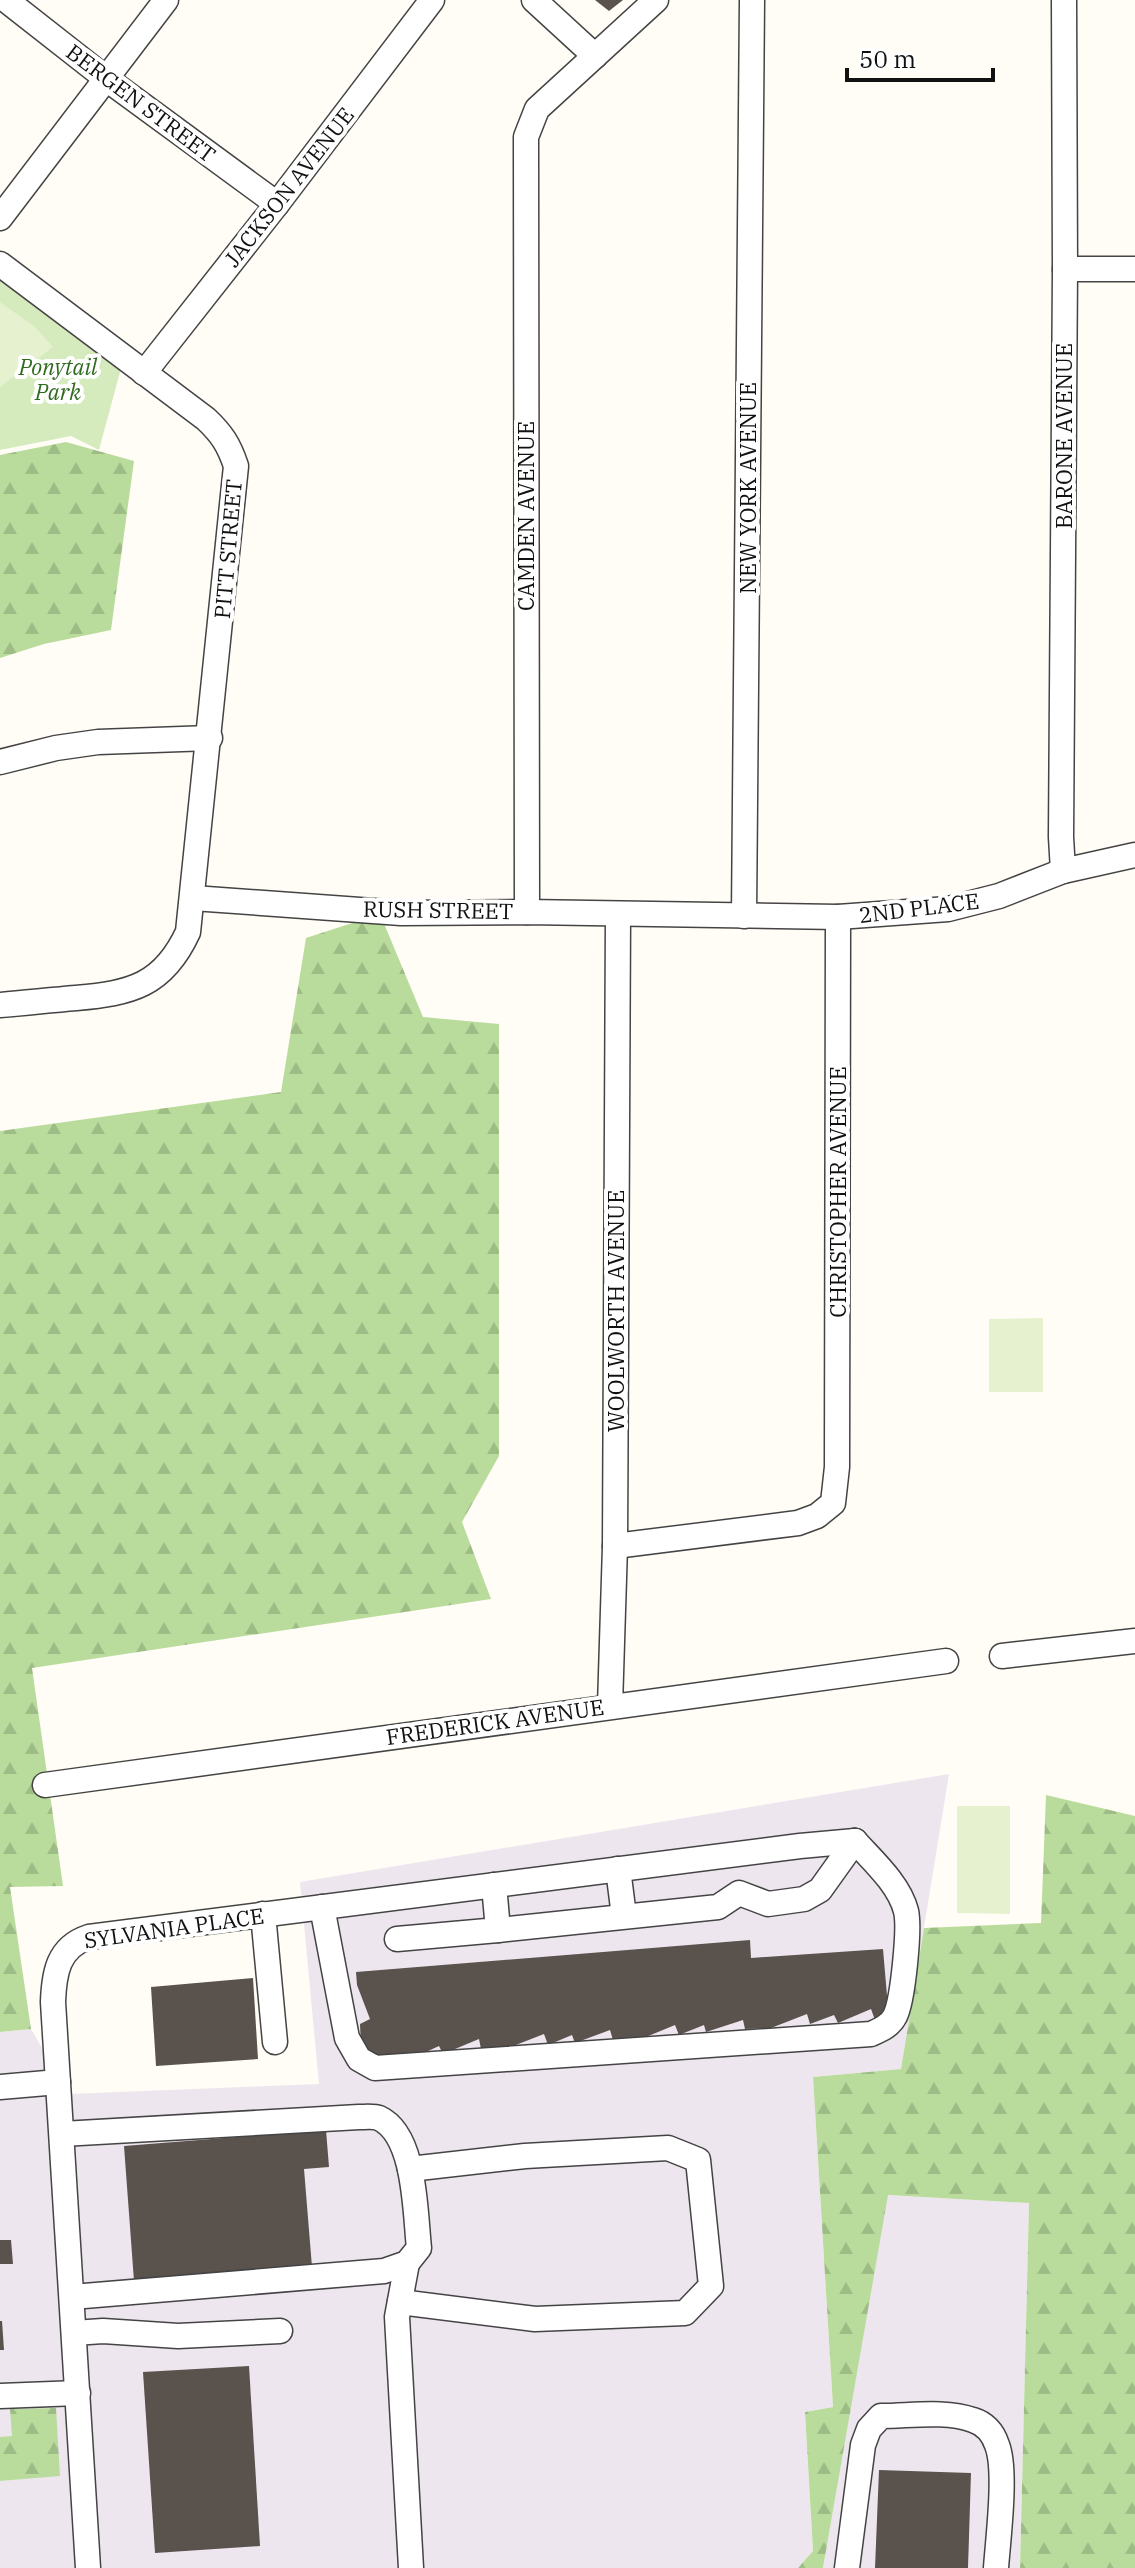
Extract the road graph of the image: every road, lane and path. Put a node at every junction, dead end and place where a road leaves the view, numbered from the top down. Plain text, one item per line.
1 (6, 0) edge
2 (166, 0) edge
3 (432, 0) edge
4 (534, 0) edge
5 (656, 0) edge
6 (752, 0) edge
7 (1064, 0) edge
8 (595, 56) junction
9 (108, 80) junction
10 (277, 204) junction
11 (0, 218) edge
12 (0, 264) edge
13 (1065, 269) junction
14 (1135, 269) edge
15 (144, 373) junction
16 (210, 738) junction
17 (0, 762) edge
18 (1135, 855) edge
19 (1063, 871) junction
20 (193, 898) junction
21 (527, 912) junction
22 (618, 915) junction
23 (744, 916) junction
24 (838, 917) junction
25 (0, 1005) edge
26 (615, 1546) junction
27 (1135, 1641) edge
28 (1002, 1656) dead end
29 (946, 1661) dead end
30 (610, 1706) junction
31 (45, 1785) dead end
32 (855, 1841) junction
33 (618, 1869) junction
34 (494, 1885) junction
35 (322, 1907) junction
36 (263, 1914) junction
37 (624, 1916) junction
38 (498, 1930) junction
39 (397, 1939) dead end
40 (275, 2042) dead end
41 (58, 2082) junction
42 (0, 2087) edge
43 (62, 2134) junction
44 (410, 2169) junction
45 (395, 2267) junction
46 (72, 2297) junction
47 (400, 2302) junction
48 (280, 2331) dead end
49 (74, 2333) junction
50 (78, 2393) junction
51 (0, 2396) edge
52 (88, 2568) edge
53 (411, 2568) edge
54 (847, 2568) edge
55 (996, 2568) edge

1 - 9 street, BERGEN STREET
2 - 9 street
3 - 10 street, JACKSON AVENUE
4 - 8 street
5 - 8 street
6 - 23 street, NEW YORK AVENUE
7 - 13 street, BARONE AVENUE
8 - 21 street, CAMDEN AVENUE
9 - 10 street, BERGEN STREET
9 - 11 street
10 - 15 street, JACKSON AVENUE
12 - 15 street, PITT STREET
13 - 14 street
13 - 19 street, BARONE AVENUE
15 - 16 street, PITT STREET
16 - 17 street
16 - 20 street, PITT STREET
18 - 19 street, 2ND PLACE
19 - 24 street, 2ND PLACE
20 - 21 street, RUSH STREET
20 - 25 street, PITT STREET
21 - 22 street, RUSH STREET
22 - 23 street, RUSH STREET
22 - 26 street, WOOLWORTH AVENUE
23 - 24 street, 2ND PLACE
24 - 26 street, CHRISTOPHER AVENUE
26 - 30 street, WOOLWORTH AVENUE
27 - 28 street
29 - 30 street, FREDERICK AVENUE
30 - 31 street, FREDERICK AVENUE
32 - 33 street, SYLVANIA PLACE
32 - 35 street
32 - 37 street
33 - 34 street, SYLVANIA PLACE
33 - 37 street
34 - 35 street, SYLVANIA PLACE
34 - 38 street
35 - 36 street, SYLVANIA PLACE
36 - 40 street
36 - 41 street, SYLVANIA PLACE
37 - 38 street
38 - 39 street
41 - 42 street
41 - 43 street, SYLVANIA PLACE
43 - 44 street
43 - 46 street, SYLVANIA PLACE
44 - 45 street
44 - 47 street
45 - 46 street
45 - 47 street
46 - 49 street, SYLVANIA PLACE
47 - 53 street
48 - 49 street
49 - 50 street, SYLVANIA PLACE
50 - 51 street
50 - 52 street, SYLVANIA PLACE
54 - 55 street

